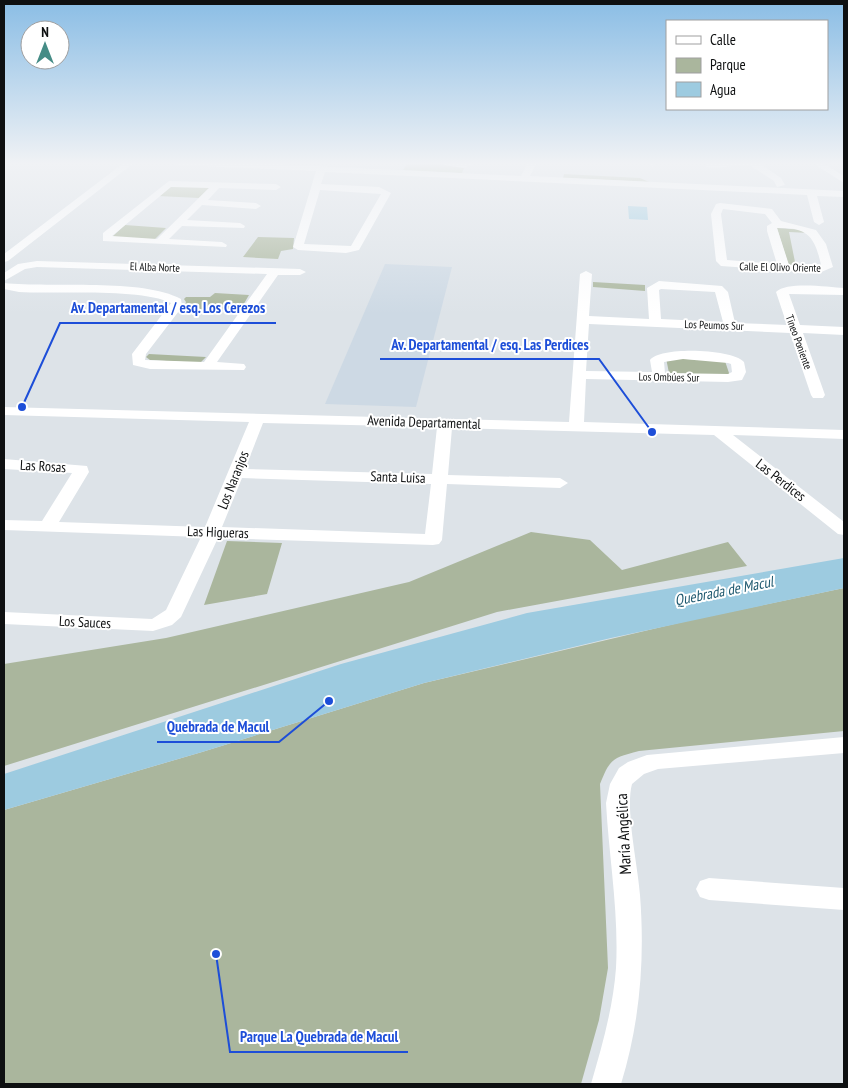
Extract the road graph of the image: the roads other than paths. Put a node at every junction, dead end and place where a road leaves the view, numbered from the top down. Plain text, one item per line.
1 (64, 213) edge
2 (134, 213) edge
3 (190, 213) edge
4 (309, 213) edge
5 (376, 213) edge
6 (718, 213) edge
7 (769, 213) edge
8 (816, 213) edge
9 (819, 222) dead end
10 (180, 223) junction
11 (778, 224) junction
12 (240, 226) dead end
13 (160, 242) junction
14 (222, 245) dead end
15 (15, 250) junction
16 (4, 254) edge
17 (4, 259) edge
18 (784, 268) junction
19 (274, 272) junction
20 (300, 272) dead end
21 (586, 274) dead end
22 (5, 276) edge
23 (844, 290) edge
24 (584, 320) junction
25 (655, 323) junction
26 (730, 326) junction
27 (794, 329) junction
28 (844, 331) edge
29 (207, 367) junction
30 (239, 368) dead end
31 (579, 375) junction
32 (659, 377) junction
33 (818, 395) dead end
34 (4, 411) edge
35 (258, 418) junction
36 (576, 421) junction
37 (445, 422) junction
38 (844, 424) edge
39 (717, 430) junction
40 (844, 434) edge
41 (4, 464) edge
42 (236, 472) junction
43 (439, 478) junction
44 (560, 483) dead end
45 (4, 525) edge
46 (47, 527) junction
47 (844, 530) edge
48 (212, 532) junction
49 (4, 618) edge
50 (165, 621) joint
51 (844, 745) edge
52 (709, 888) dead end
53 (844, 899) edge
54 (606, 1084) edge

1 - 15 street
2 - 13 street
3 - 10 street
4 - 5 street
6 - 18 street, Calle El Olivo Oriente
7 - 11 street, Calle El Olivo Oriente
8 - 9 street
10 - 12 street
10 - 13 street
11 - 18 street
11 - 18 street, Calle El Olivo Oriente
13 - 14 street
15 - 16 street
15 - 17 street
19 - 20 street, El Alba Norte
19 - 22 street, El Alba Norte
19 - 29 street
21 - 24 street
22 - 29 street
23 - 27 street, Tineo Poniente
24 - 25 street, Los Peumos Sur
24 - 31 street
25 - 26 street, Los Peumos Sur
25 - 26 street
26 - 27 street, Los Peumos Sur
27 - 28 street, Los Peumos Sur
27 - 33 street, Tineo Poniente
29 - 30 street
31 - 32 street, Los Ombúes Sur
31 - 36 street
32 - 32 street, Los Ombúes Sur
34 - 35 street, Avenida Departamental
35 - 37 street, Avenida Departamental
35 - 42 street, Los Naranjos
36 - 37 street, Avenida Departamental
36 - 38 street, Avenida Departamental
36 - 39 street, Avenida Departamental
37 - 43 street
39 - 40 street, Avenida Departamental
39 - 47 street, Las Perdices
41 - 46 street, Las Rosas
42 - 43 street, Santa Luisa
42 - 48 street, Los Naranjos
43 - 44 street, Santa Luisa
43 - 48 street, Las Higueras
45 - 46 street, Las Higueras
46 - 48 street, Las Higueras
48 - 50 street, Los Naranjos
49 - 50 street, Los Sauces
51 - 54 street, María Angélica
52 - 53 street

